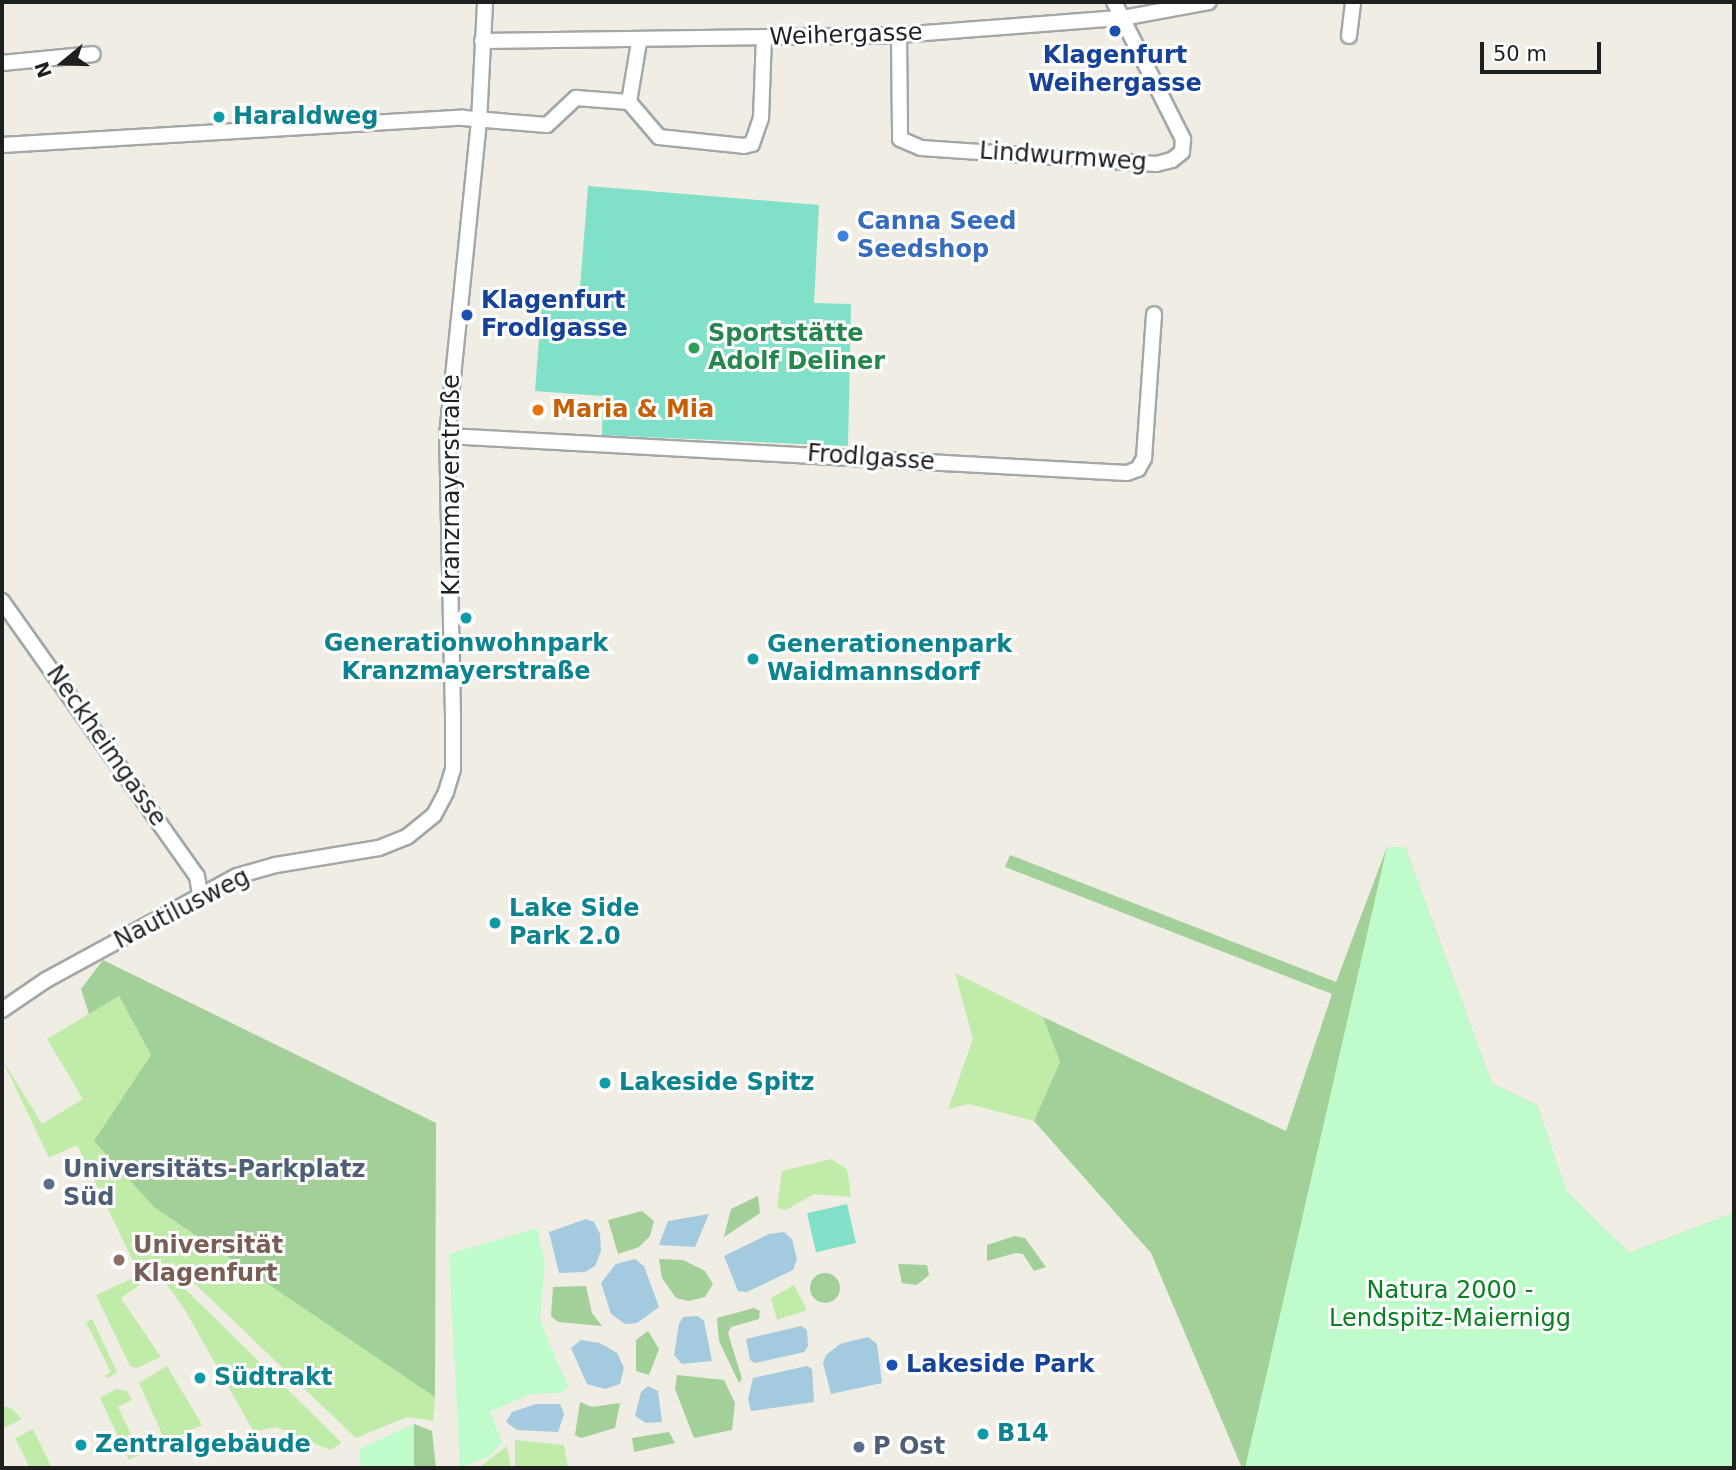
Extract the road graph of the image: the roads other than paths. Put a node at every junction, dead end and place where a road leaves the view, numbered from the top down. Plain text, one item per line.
1 (485, 2) edge
2 (1114, 2) edge
3 (1209, 2) edge
4 (1353, 2) edge
5 (1122, 18) junction
6 (899, 35) junction
7 (1349, 36) dead end
8 (764, 37) junction
9 (482, 41) junction
10 (639, 42) junction
11 (93, 54) dead end
12 (2, 63) edge
13 (629, 102) junction
14 (479, 122) junction
15 (2, 145) edge
16 (1154, 314) dead end
17 (447, 436) junction
18 (2, 601) edge
19 (415, 831) joint
20 (200, 895) junction
21 (2, 1010) edge

1 - 9 street, Kranzmayerstraße
2 - 5 street
3 - 5 street, Weihergasse
4 - 7 street
5 - 6 street, Weihergasse
5 - 6 street, Lindwurmweg
6 - 8 street, Weihergasse
8 - 10 street, Weihergasse
8 - 13 street
9 - 10 street, Weihergasse
9 - 14 street, Kranzmayerstraße
10 - 13 street
11 - 12 street
13 - 14 street
14 - 15 street
14 - 17 street, Kranzmayerstraße
16 - 17 street, Frodlgasse
17 - 19 street, Kranzmayerstraße
18 - 20 street, Neckheimgasse
19 - 20 street, Nautilusweg
20 - 21 street, Nautilusweg

